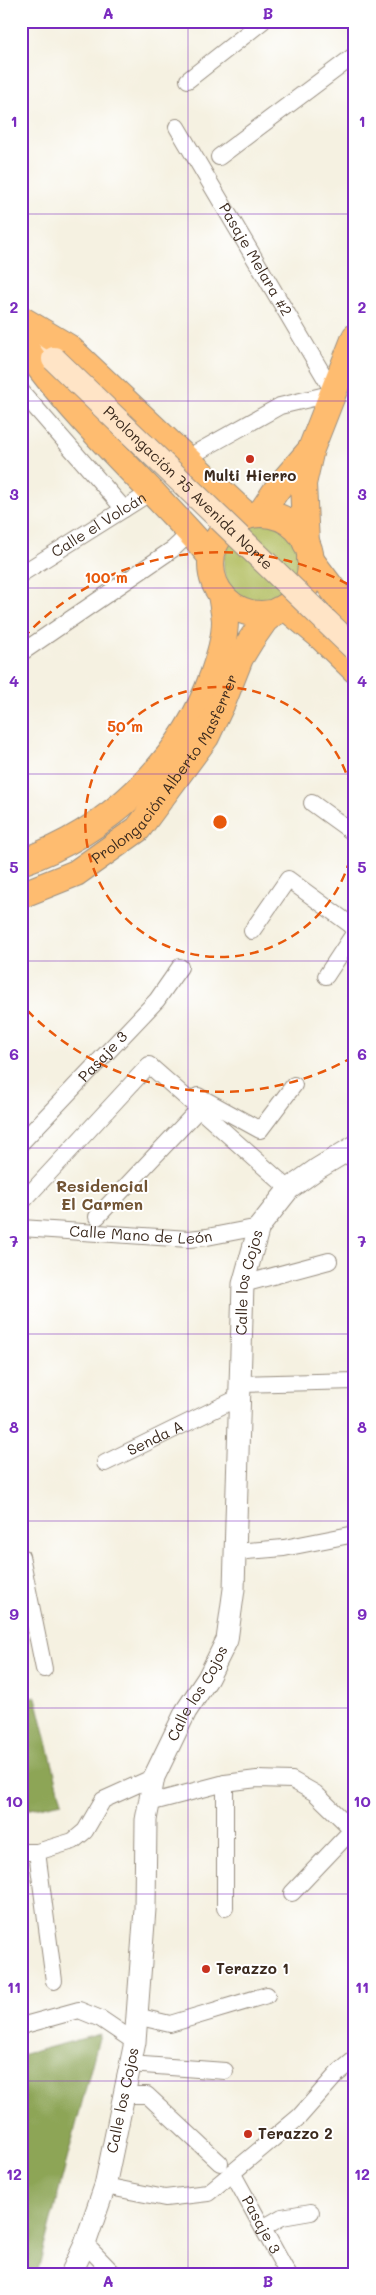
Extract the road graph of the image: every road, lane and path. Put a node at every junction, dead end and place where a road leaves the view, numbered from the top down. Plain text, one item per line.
1 (263, 21) edge
2 (355, 55) edge
3 (188, 80) dead end
4 (177, 127) dead end
5 (219, 157) dead end
6 (21, 319) edge
7 (21, 328) edge
8 (355, 337) edge
9 (21, 342) edge
10 (343, 382) edge
11 (21, 392) edge
12 (311, 449) junction
13 (185, 459) junction
14 (151, 492) junction
15 (124, 509) junction
16 (254, 515) junction
17 (191, 532) junction
18 (308, 551) junction
19 (211, 557) junction
20 (21, 574) edge
21 (221, 594) junction
22 (282, 609) junction
23 (355, 614) edge
24 (355, 649) edge
25 (21, 653) edge
26 (355, 670) edge
27 (312, 803) dead end
28 (355, 834) edge
29 (21, 862) edge
30 (21, 895) edge
31 (355, 930) edge
32 (252, 931) dead end
33 (180, 968) dead end
34 (326, 976) dead end
35 (294, 1085) dead end
36 (198, 1102) junction
37 (21, 1143) edge
38 (355, 1146) edge
39 (289, 1189) junction
40 (24, 1199) dead end
41 (97, 1217) dead end
42 (259, 1227) junction
43 (21, 1228) edge
44 (329, 1261) dead end
45 (243, 1284) junction
46 (355, 1381) edge
47 (240, 1391) junction
48 (105, 1463) dead end
49 (355, 1534) edge
50 (235, 1552) junction
51 (21, 1556) edge
52 (44, 1669) dead end
53 (154, 1777) junction
54 (225, 1783) junction
55 (149, 1803) junction
56 (354, 1831) edge
57 (29, 1852) edge
58 (292, 1892) dead end
59 (225, 1908) dead end
60 (54, 1981) dead end
61 (267, 1995) dead end
62 (136, 2016) junction
63 (21, 2026) edge
64 (135, 2042) junction
65 (355, 2059) edge
66 (130, 2064) junction
67 (225, 2071) dead end
68 (124, 2095) junction
69 (220, 2163) dead end
70 (233, 2174) junction
71 (105, 2186) junction
72 (311, 2212) dead end
73 (263, 2228) junction
74 (85, 2244) junction
75 (71, 2274) edge
76 (114, 2274) edge
77 (288, 2274) edge

1 - 3 street
2 - 5 street
4 - 10 street, Pasaje Melara #2
6 - 13 main road
7 - 24 main road, Prolongación 75 Avenida Norte, bridge
8 - 10 main road
9 - 14 main road
10 - 12 main road
10 - 13 street
11 - 15 street
12 - 16 main road
12 - 18 main road
13 - 16 main road
14 - 15 street, Calle el Volcán
14 - 17 main road
15 - 20 street, Calle el Volcán
16 - 18 main road
16 - 19 main road
17 - 19 main road
17 - 25 street
18 - 22 main road
18 - 23 main road
19 - 21 main road
21 - 22 main road
21 - 29 main road, Prolongación Alberto Masferrer
22 - 26 main road
22 - 30 main road, Prolongación Alberto Masferrer
27 - 28 street
31 - 32 street
31 - 34 street
33 - 37 street, Pasaje 3
35 - 36 street
36 - 39 street
36 - 40 street
36 - 41 street
38 - 39 street, Calle los Cojos
39 - 42 street, Calle los Cojos
42 - 43 street, Calle Mano de León
42 - 45 street, Calle los Cojos
44 - 45 street
45 - 47 street, Calle los Cojos
46 - 47 street
47 - 48 street, Senda A
47 - 50 street, Calle los Cojos
49 - 50 street
50 - 53 street, Calle los Cojos
51 - 52 street
53 - 55 street, Calle los Cojos
53 - 57 street
54 - 55 street
54 - 56 street
54 - 59 street
55 - 62 street, Calle los Cojos
56 - 58 street
57 - 60 street
61 - 62 street
62 - 64 street, Calle los Cojos
63 - 64 street
64 - 66 street, Calle los Cojos
65 - 70 street
66 - 67 street
66 - 68 street, Calle los Cojos
68 - 69 street
68 - 71 street, Calle los Cojos
70 - 71 street
70 - 73 street, Pasaje 3
71 - 74 street, Calle los Cojos
72 - 73 street
73 - 77 street, Pasaje 3
74 - 75 street, Calle los Cojos
74 - 76 street

